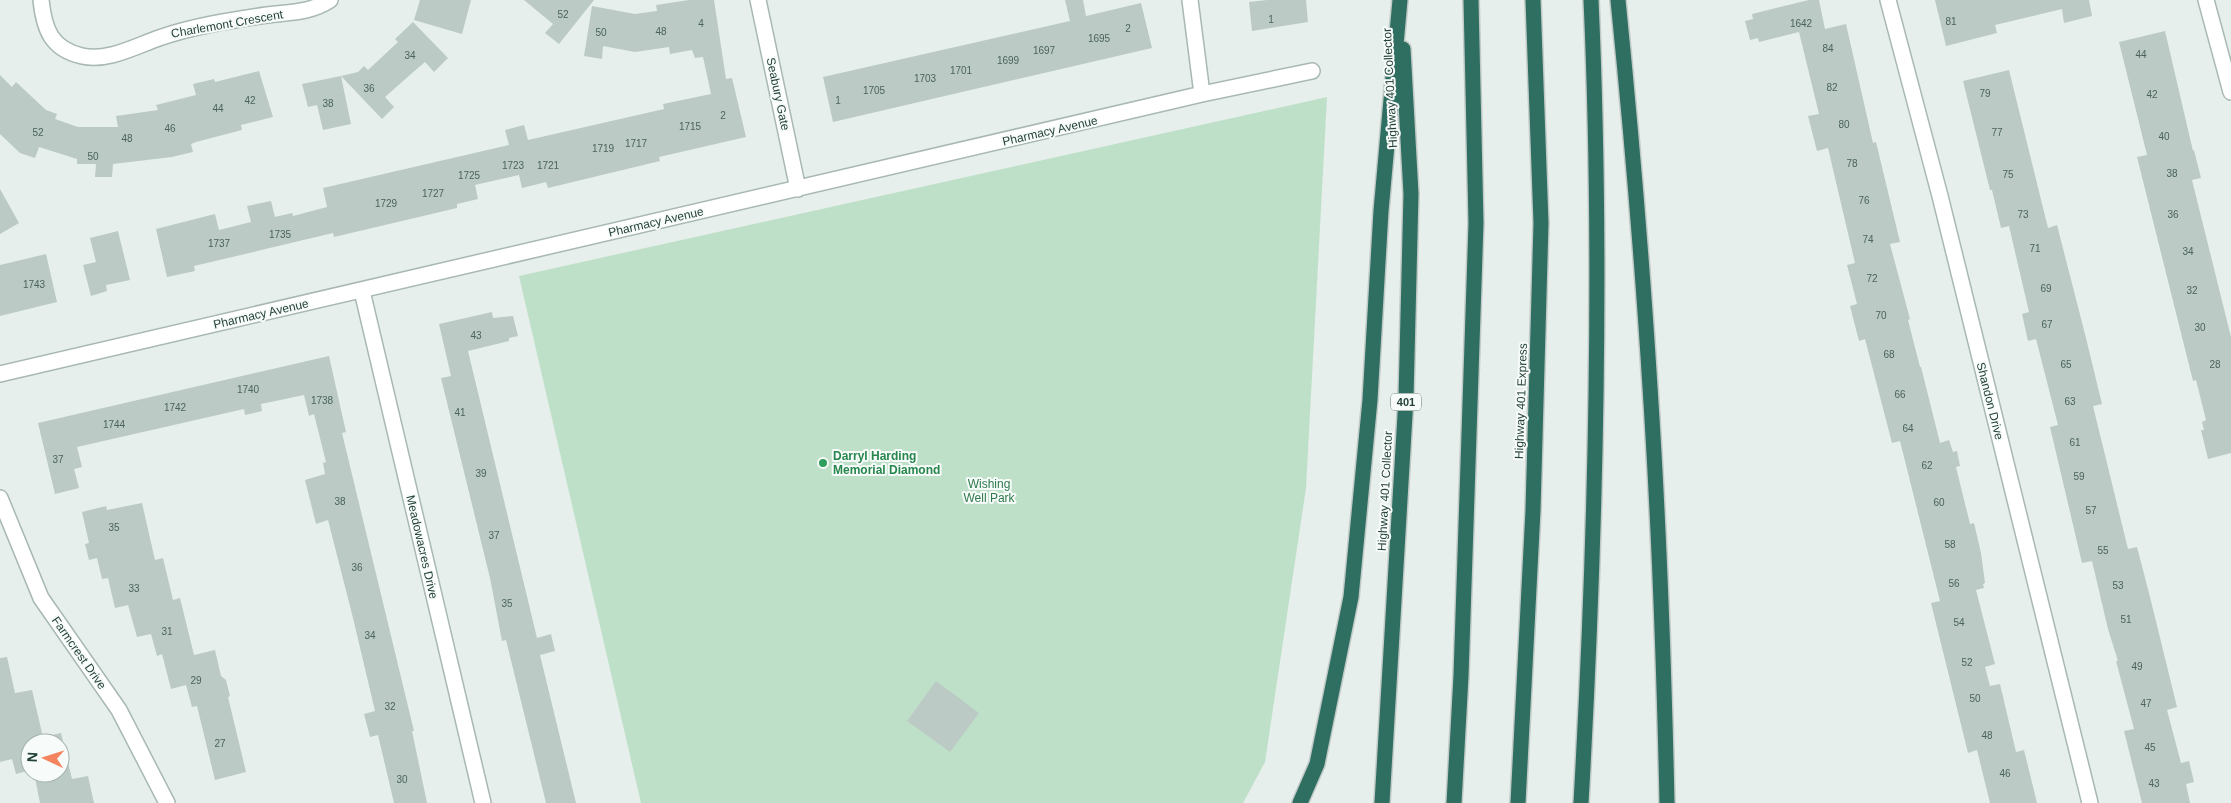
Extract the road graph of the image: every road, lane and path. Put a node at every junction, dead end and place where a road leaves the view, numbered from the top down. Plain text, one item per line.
1 (41, 0) edge
2 (330, 0) edge
3 (758, 0) edge
4 (1190, 0) edge
5 (1400, 0) edge
6 (1470, 0) edge
7 (1533, 0) edge
8 (1592, 0) edge
9 (1618, 0) edge
10 (1888, 0) edge
11 (2206, 0) edge
12 (1312, 71) dead end
13 (2231, 92) edge
14 (1202, 94) junction
15 (798, 189) junction
16 (362, 291) junction
17 (0, 374) edge
18 (0, 498) edge
19 (167, 803) edge
20 (483, 803) edge
21 (1300, 803) edge
22 (1382, 803) edge
23 (1454, 803) edge
24 (1518, 803) edge
25 (1582, 803) edge
26 (1668, 803) edge
27 (2090, 803) edge

1 - 2 street, Charlemont Crescent
3 - 15 street, Seabury Gate
4 - 14 street
5 - 21 highway
5 - 22 highway, Highway 401 Collector / 401
6 - 23 highway
7 - 24 highway, Highway 401 Express
8 - 25 highway
9 - 26 highway
10 - 27 street, Shandon Drive
11 - 13 street
12 - 14 street, Pharmacy Avenue
14 - 15 street, Pharmacy Avenue
15 - 16 street, Pharmacy Avenue
16 - 17 street, Pharmacy Avenue
16 - 20 street, Meadowacres Drive
18 - 19 street, Farmcrest Drive

